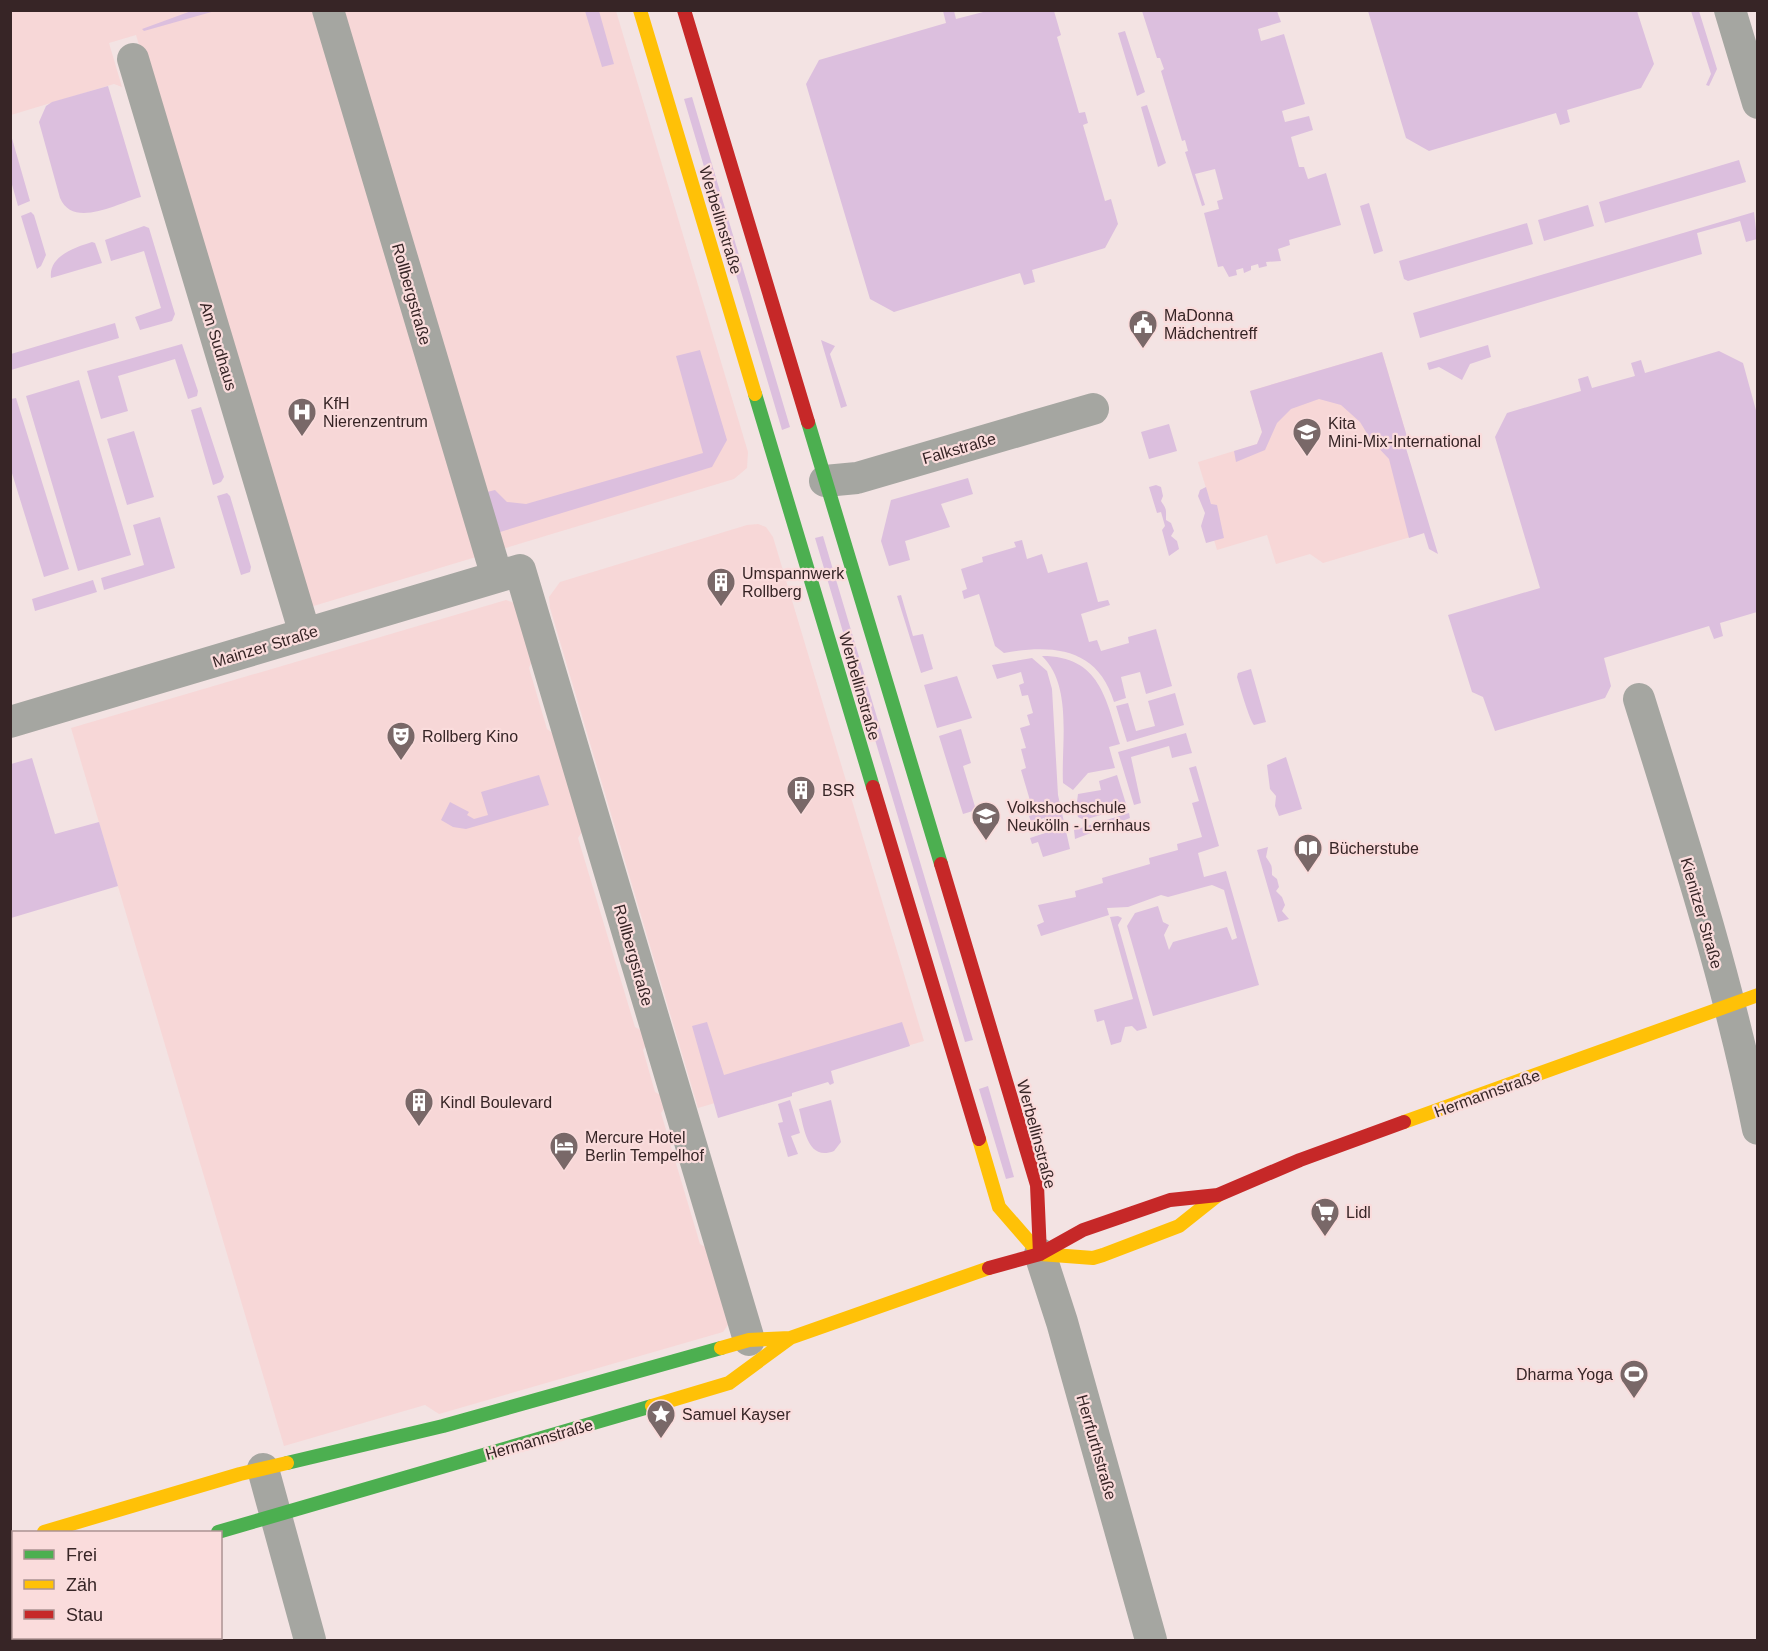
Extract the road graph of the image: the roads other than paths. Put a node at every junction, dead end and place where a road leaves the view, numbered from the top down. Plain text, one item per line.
1 (328, 10) edge
2 (640, 10) edge
3 (684, 10) edge
4 (1730, 10) edge
5 (133, 59) dead end
6 (679, 69) junction
7 (1758, 103) edge
8 (1093, 409) dead end
9 (820, 482) junction
10 (509, 573) junction
11 (305, 634) junction
12 (1639, 699) dead end
13 (10, 722) edge
14 (1758, 995) edge
15 (1728, 1006) junction
16 (996, 1053) junction
17 (969, 1061) junction
18 (1758, 1129) edge
19 (1218, 1195) junction
20 (1040, 1254) junction
21 (790, 1338) junction
22 (749, 1340) junction
23 (263, 1469) junction
24 (276, 1516) junction
25 (51, 1531) edge
26 (222, 1532) edge
27 (310, 1641) edge
28 (1152, 1641) edge

1 - 10 street, Rollbergstraße
2 - 6 street, Werbellinstraße
3 - 6 street, Werbellinstraße
4 - 7 street
5 - 11 street, Am Sudhaus
6 - 9 street, Werbellinstraße
6 - 17 street, Werbellinstraße
8 - 9 street, Falkstraße
9 - 16 street, Werbellinstraße
10 - 11 street, Mainzer Straße
10 - 22 street, Rollbergstraße
11 - 13 street, Mainzer Straße
12 - 15 street, Kienitzer Straße
14 - 15 street, Hermannstraße
15 - 18 street, Kienitzer Straße
15 - 19 street, Hermannstraße
16 - 17 street
16 - 20 street, Werbellinstraße
17 - 20 street, Werbellinstraße
19 - 20 street, Hermannstraße
19 - 20 street, Hermannstraße
20 - 21 street, Hermannstraße
20 - 28 street, Herrfurthstraße
21 - 22 street, Hermannstraße
21 - 24 street, Hermannstraße
22 - 23 street, Hermannstraße
23 - 24 street
23 - 25 street, Hermannstraße
24 - 26 street, Hermannstraße
24 - 27 street

